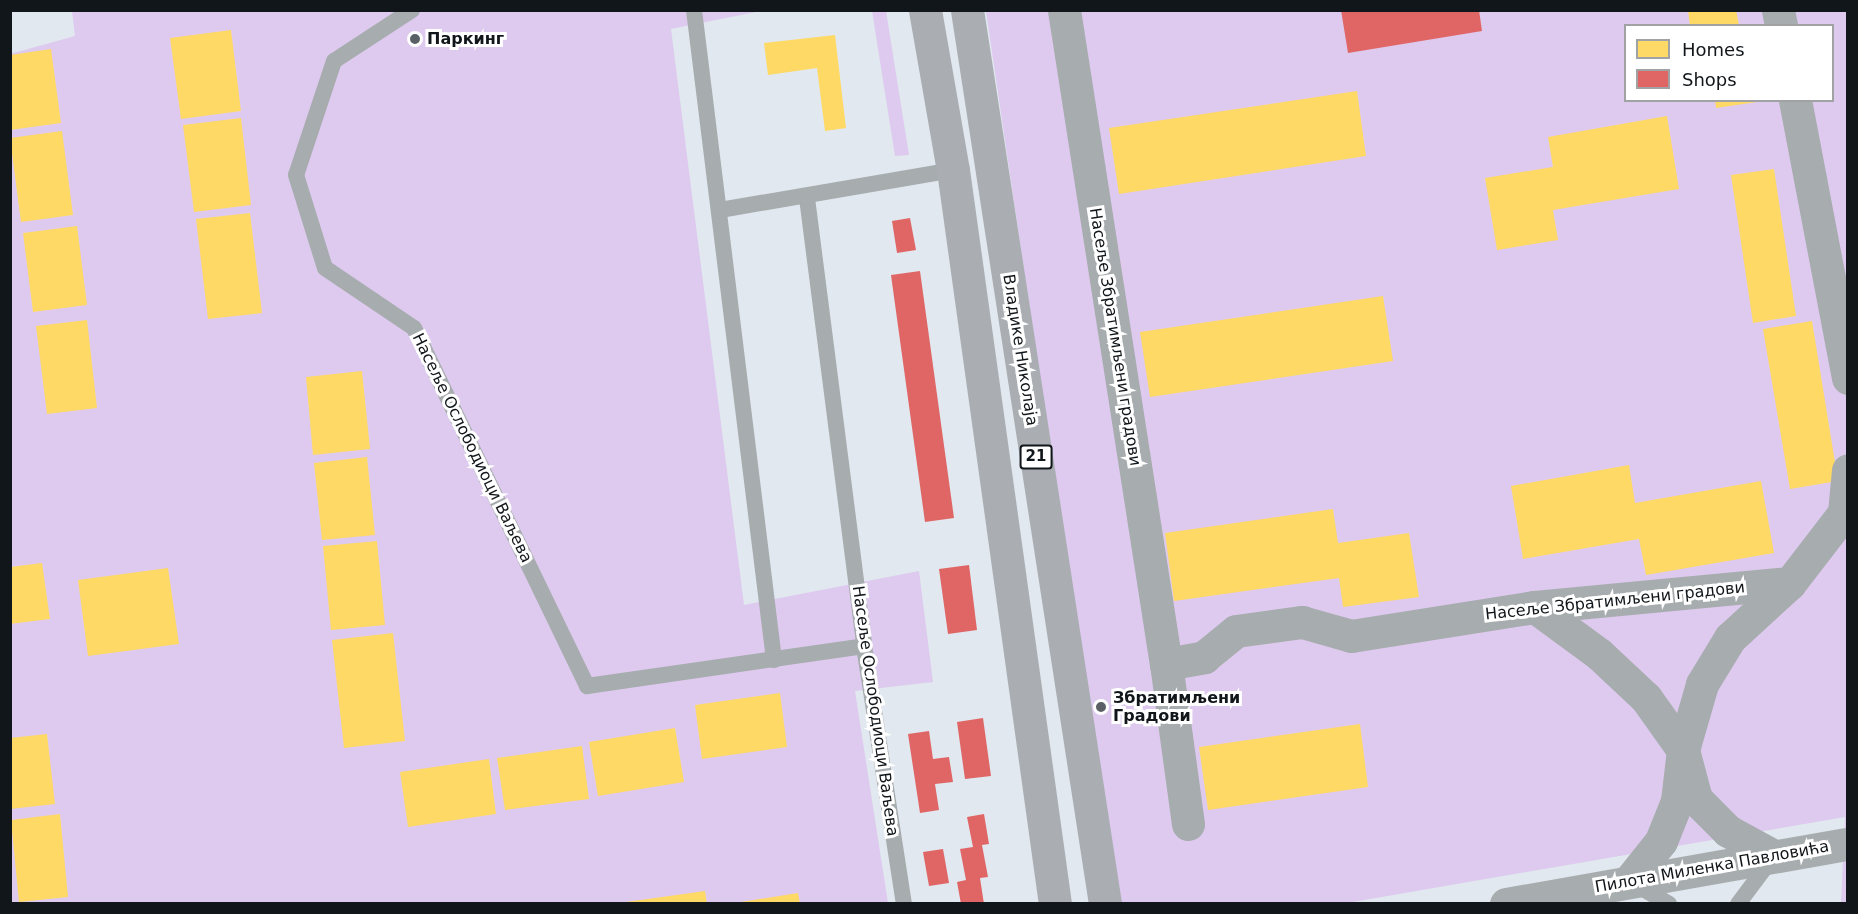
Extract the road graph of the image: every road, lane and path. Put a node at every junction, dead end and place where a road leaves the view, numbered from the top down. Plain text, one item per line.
1 (412, 10) edge
2 (694, 10) edge
3 (925, 10) edge
4 (967, 10) edge
5 (1064, 10) edge
6 (1795, 102) edge
7 (953, 171) junction
8 (807, 198) junction
9 (720, 210) junction
10 (1848, 378) edge
11 (1848, 470) edge
12 (1790, 583) junction
13 (1535, 607) junction
14 (864, 646) junction
15 (774, 660) junction
16 (1166, 664) junction
17 (1683, 750) junction
18 (1188, 824) dead end
19 (1841, 845) edge
20 (1774, 856) junction
21 (1629, 881) junction
22 (904, 903) edge
23 (1055, 903) edge
24 (1105, 903) edge
25 (1506, 903) edge
26 (1669, 903) edge
27 (1738, 903) edge

1 - 15 lane, Насеље Ослободиоци Ваљева
2 - 9 lane
3 - 7 main road
4 - 24 main road, Владике Николаја / 21
5 - 16 street, Насеље Збратимљени градови
6 - 10 street
7 - 8 lane
7 - 23 main road
8 - 9 lane
8 - 14 lane, Насеље Ослободиоци Ваљева
9 - 15 lane
11 - 12 street, Насеље Збратимљени градови
12 - 13 street, Насеље Збратимљени градови
12 - 17 street, Насеље Збратимљени градови
13 - 16 street, Насеље Збратимљени градови
13 - 17 street
14 - 15 lane
14 - 22 lane, Насеље Ослободиоци Ваљева
16 - 18 street, Насеље Збратимљени градови
17 - 20 street
17 - 21 street, Насеље Збратимљени градови
19 - 20 street, Пилота Миленка Павловића
20 - 21 street, Пилота Миленка Павловића
20 - 27 lane
21 - 25 street, Пилота Миленка Павловића
21 - 26 lane

